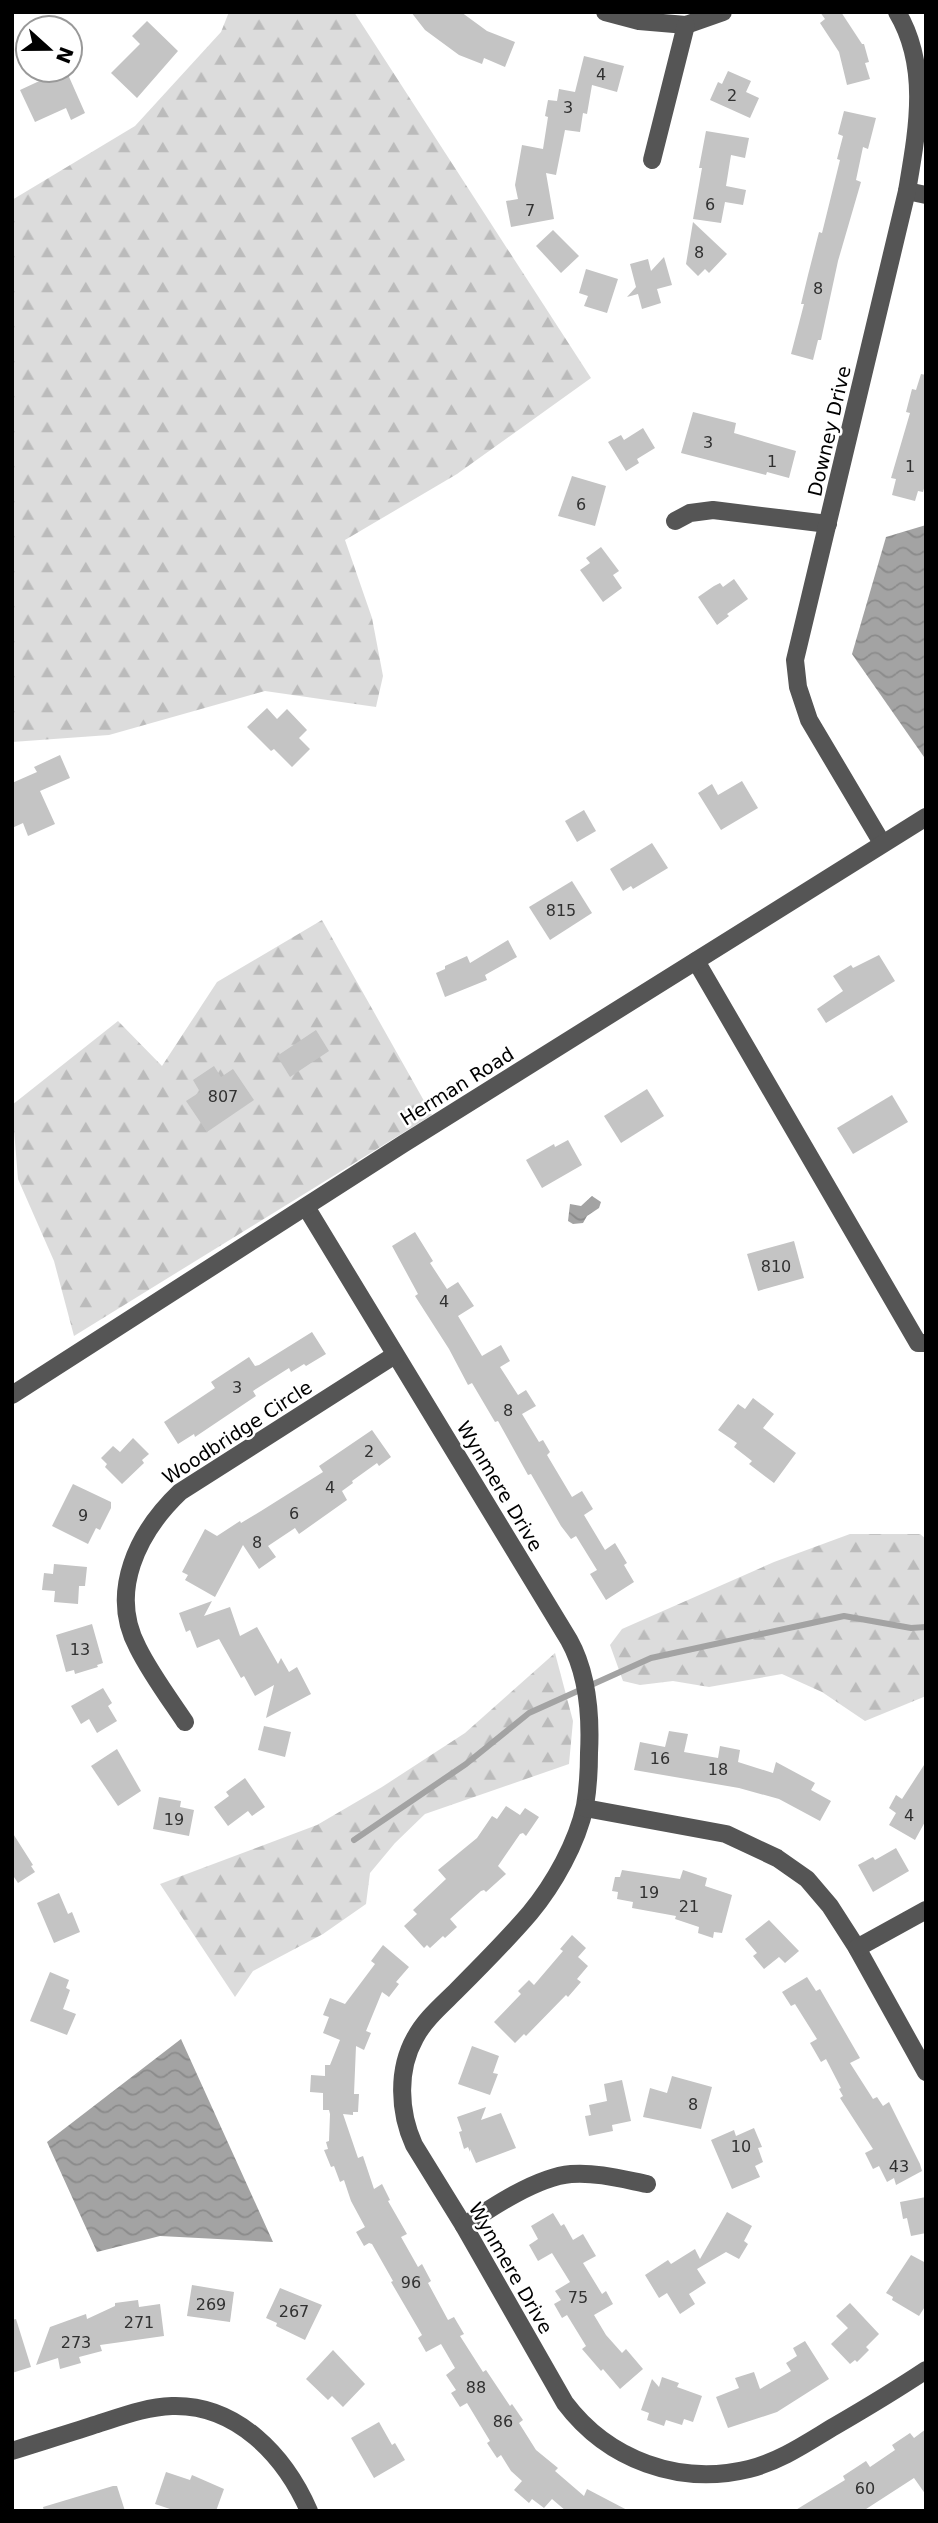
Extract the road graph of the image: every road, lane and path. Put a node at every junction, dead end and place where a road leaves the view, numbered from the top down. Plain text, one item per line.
1 (605, 12) edge
2 (723, 12) edge
3 (897, 12) edge
4 (686, 25) junction
5 (652, 160) dead end
6 (907, 191) junction
7 (926, 195) edge
8 (675, 521) dead end
9 (828, 524) junction
10 (926, 817) edge
11 (882, 843) junction
12 (696, 961) junction
13 (306, 1207) junction
14 (926, 1343) edge
15 (395, 1355) junction
16 (12, 1395) edge
17 (185, 1722) dead end
18 (584, 1808) junction
19 (926, 1910) edge
20 (857, 1948) junction
21 (926, 2072) edge
22 (647, 2184) dead end
23 (464, 2226) junction
24 (926, 2370) edge
25 (12, 2451) edge
26 (309, 2511) edge

1 - 4 street
2 - 4 street
3 - 6 street, Downey Drive
4 - 5 street
6 - 7 street
6 - 9 street, Downey Drive
8 - 9 street
9 - 11 street, Downey Drive
10 - 11 street, Herman Road
11 - 12 street, Herman Road
12 - 13 street, Herman Road
12 - 14 street
13 - 15 street, Wynmere Drive
13 - 16 street, Herman Road
15 - 17 street, Woodbridge Circle
15 - 18 street, Wynmere Drive
18 - 20 street
18 - 23 street, Wynmere Drive
19 - 20 street
20 - 21 street
22 - 23 street
23 - 24 street, Wynmere Drive
25 - 26 street

